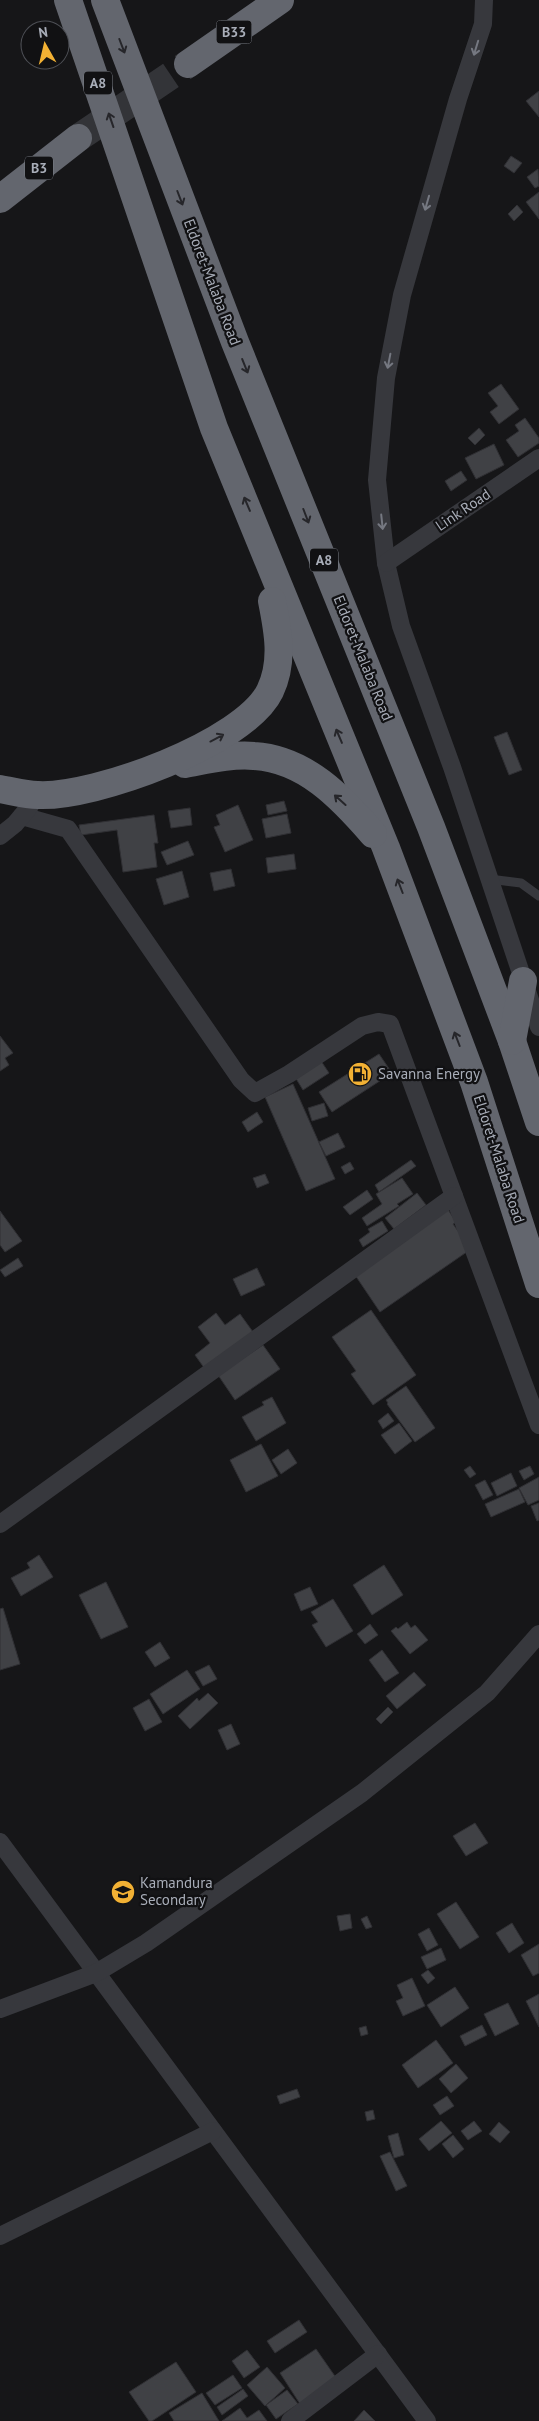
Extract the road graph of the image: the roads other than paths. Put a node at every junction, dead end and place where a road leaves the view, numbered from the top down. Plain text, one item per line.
1 (68, 0) edge
2 (105, 0) edge
3 (280, 0) edge
4 (484, 0) edge
5 (188, 64) tunnel mouth
6 (78, 138) tunnel mouth
7 (0, 199) edge
8 (539, 458) edge
9 (257, 529) junction
10 (386, 563) junction
11 (158, 767) junction
12 (0, 789) edge
13 (30, 806) junction
14 (0, 836) edge
15 (386, 848) junction
16 (489, 878) junction
17 (539, 896) edge
18 (523, 981) junction
19 (539, 1027) edge
20 (512, 1041) junction
21 (539, 1122) edge
22 (454, 1196) junction
23 (539, 1284) edge
24 (539, 1425) edge
25 (0, 1524) edge
26 (539, 1634) edge
27 (0, 1842) edge
28 (96, 1973) junction
29 (0, 2009) edge
30 (213, 2131) junction
31 (0, 2236) edge
32 (378, 2354) junction
33 (290, 2421) edge
34 (427, 2421) edge

9 -> 1 highway, Eldoret-Malaba Road / A8
2 -> 20 highway, Eldoret-Malaba Road / A8
3 - 5 highway, B33
4 -> 10 street
6 - 7 highway, B3
8 - 10 street, Link Road
11 -> 9 highway
15 -> 9 highway, Eldoret-Malaba Road / A8
10 - 16 street
11 - 13 highway
15 -> 11 highway
12 - 13 highway
13 - 14 street
13 - 22 street
23 -> 15 highway, Eldoret-Malaba Road / A8
16 - 17 lane
16 - 18 street
18 - 19 street
18 - 20 highway
20 - 21 highway, Eldoret-Malaba Road / A8
22 - 24 street
22 - 25 street
26 - 28 street
27 - 28 street
28 - 29 street
28 - 30 street
30 - 31 street
30 - 32 street
32 - 33 street
32 - 34 street

